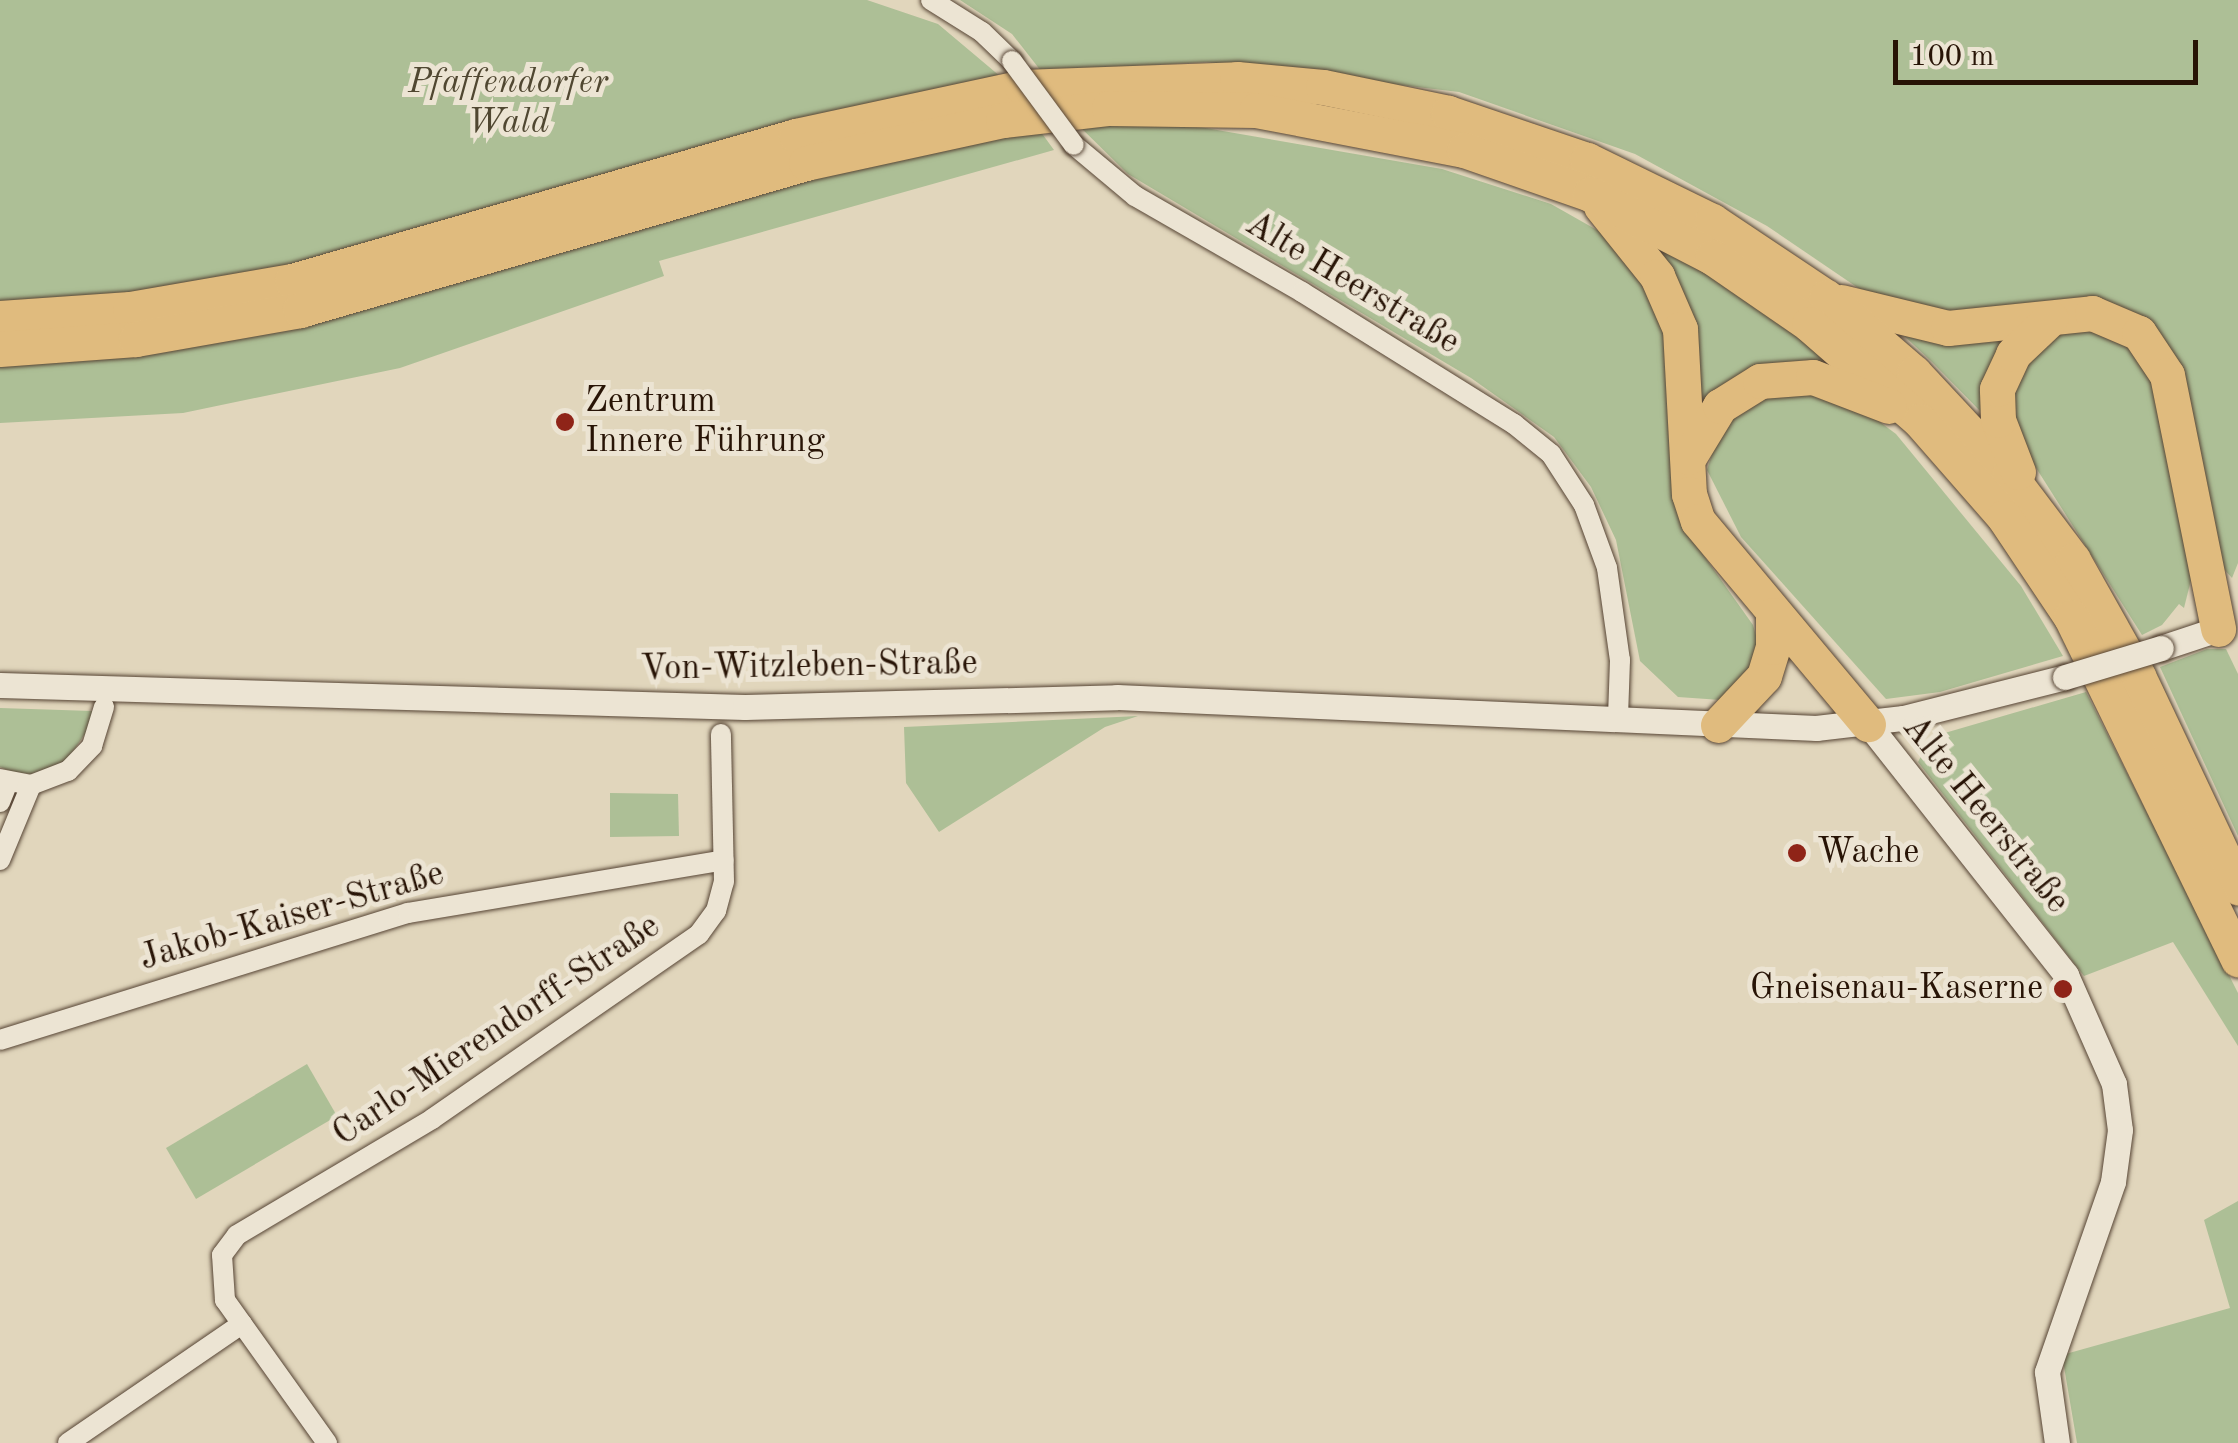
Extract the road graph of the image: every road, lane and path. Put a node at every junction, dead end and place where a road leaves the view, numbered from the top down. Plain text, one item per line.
1 (931, 0) edge
2 (1590, 194) junction
3 (1826, 297) junction
4 (0, 318) edge
5 (2052, 318) junction
6 (0, 349) edge
7 (1920, 421) junction
8 (1689, 458) junction
9 (2030, 500) junction
10 (1772, 615) junction
11 (2228, 625) edge
12 (0, 685) edge
13 (104, 707) dead end
14 (1618, 717) junction
15 (1868, 724) junction
16 (1718, 725) junction
17 (720, 734) dead end
18 (4, 780) edge
19 (31, 785) junction
20 (0, 802) edge
21 (0, 860) edge
22 (724, 860) junction
23 (2238, 888) edge
24 (2238, 960) edge
25 (0, 1040) edge
26 (242, 1324) junction
27 (68, 1443) edge
28 (327, 1443) edge
29 (2057, 1443) edge

1 - 14 street, Alte Heerstraße, bridge
2 - 6 highway
2 - 7 highway
2 - 8 highway
3 - 4 highway
3 - 5 highway
3 - 9 highway
5 - 9 highway
5 - 11 highway
7 - 8 highway
7 - 24 highway
8 - 10 highway
9 - 23 highway
10 - 15 highway
10 - 16 highway
11 - 15 street, bridge
12 - 14 street, Von-Witzleben-Straße
13 - 19 street
14 - 16 street, Alte Heerstraße
15 - 16 street, Alte Heerstraße
15 - 29 street, Alte Heerstraße
17 - 22 street, Carlo-Mierendorff-Straße
18 - 19 street
18 - 20 street
19 - 21 street
22 - 25 street, Jakob-Kaiser-Straße
22 - 26 street, Carlo-Mierendorff-Straße
26 - 27 street
26 - 28 street, Carlo-Mierendorff-Straße

